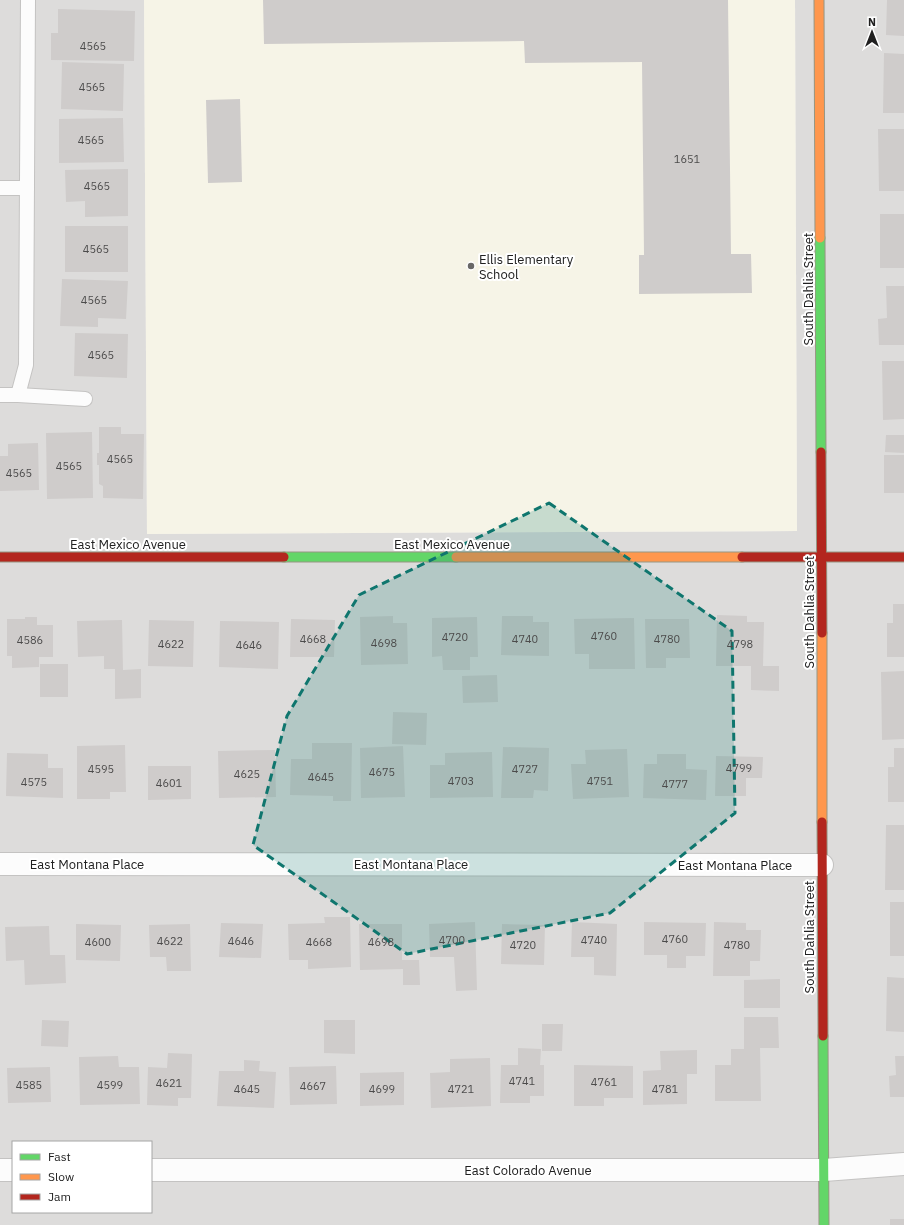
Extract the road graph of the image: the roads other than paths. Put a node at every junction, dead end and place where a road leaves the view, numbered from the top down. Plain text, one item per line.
1 (28, 0) edge
2 (819, 0) edge
3 (0, 188) edge
4 (28, 188) junction
5 (18, 395) junction
6 (0, 396) edge
7 (85, 399) dead end
8 (0, 557) edge
9 (822, 557) junction
10 (904, 557) edge
11 (0, 864) edge
12 (822, 865) junction
13 (904, 1164) edge
14 (0, 1170) edge
15 (12, 1170) edge
16 (152, 1170) edge
17 (824, 1170) junction
18 (824, 1225) edge

1 - 4 lane
2 - 9 street, South Dahlia Street
3 - 4 lane
4 - 5 lane
5 - 6 lane
5 - 7 lane
8 - 9 street, East Mexico Avenue
9 - 10 street, East Mexico Avenue
9 - 12 street, South Dahlia Street
11 - 12 street, East Montana Place
12 - 17 street, South Dahlia Street
13 - 17 street, East Colorado Avenue
14 - 15 street
16 - 17 street, East Colorado Avenue
17 - 18 street, South Dahlia Street

